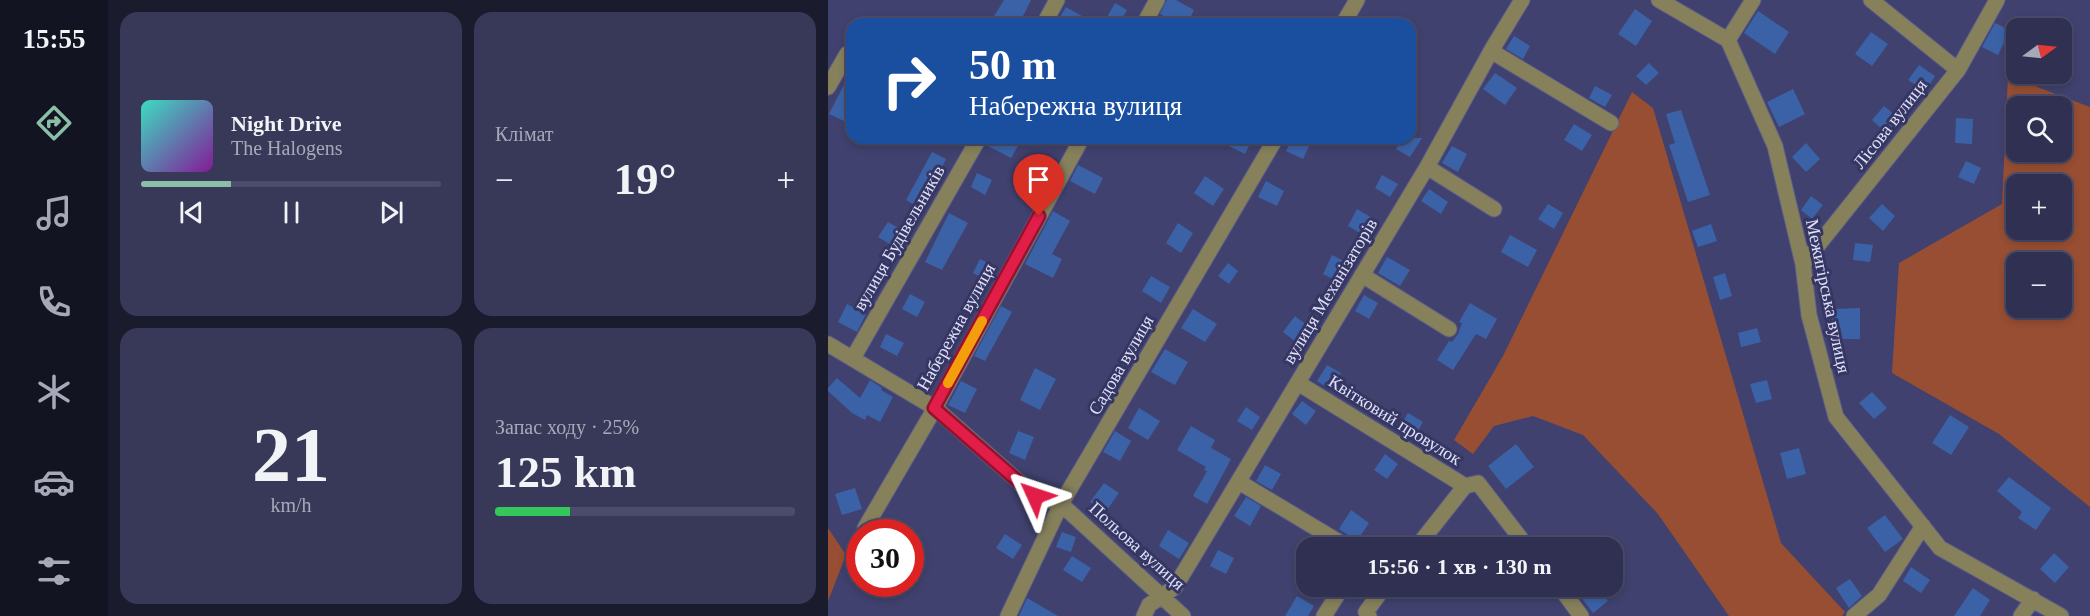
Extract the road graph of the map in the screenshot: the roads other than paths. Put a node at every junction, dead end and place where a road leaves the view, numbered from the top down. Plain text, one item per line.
1 (1057, 0) edge
2 (1157, 0) edge
3 (1357, 0) edge
4 (1522, 0) edge
5 (1659, 0) edge
6 (1753, 0) edge
7 (1871, 0) edge
8 (1997, 0) edge
9 (1047, 18) edge
10 (1147, 18) edge
11 (1346, 18) edge
12 (1728, 40) junction
13 (1491, 51) junction
14 (846, 56) edge
15 (1958, 70) junction
16 (828, 87) edge
17 (1611, 123) dead end
18 (976, 144) edge
19 (1079, 144) edge
20 (1272, 144) edge
21 (1427, 167) junction
22 (1494, 209) dead end
23 (1803, 264) junction
24 (1362, 275) junction
25 (1449, 329) dead end
26 (828, 344) edge
27 (853, 358) junction
28 (1298, 383) junction
29 (934, 408) junction
30 (1239, 482) junction
31 (1465, 486) junction
32 (1061, 504) junction
33 (870, 519) edge
34 (1923, 526) junction
35 (1331, 537) edge
36 (1425, 537) edge
37 (1520, 537) edge
38 (1163, 596) junction
39 (1336, 597) edge
40 (1378, 597) edge
41 (1566, 597) edge
42 (2033, 599) junction
43 (1368, 614) edge
44 (1008, 616) edge
45 (1144, 616) edge
46 (1184, 616) edge
47 (1324, 616) edge
48 (1581, 616) edge
49 (1854, 616) edge
50 (2021, 616) edge
51 (2061, 616) edge

1 - 9 street
2 - 10 street
3 - 11 street
4 - 13 street, вулиця Механізаторів
5 - 12 street
6 - 12 street
7 - 15 street
8 - 15 street, Лісова вулиця
12 - 23 street, Межигірська вулиця
13 - 17 street
13 - 21 street, вулиця Механізаторів
14 - 16 street
15 - 23 street, Лісова вулиця
18 - 27 street, вулиця Будівельників
19 - 29 street, Набережна вулиця
20 - 32 street, Садова вулиця
21 - 22 street
21 - 24 street, вулиця Механізаторів
23 - 34 street, Межигірська вулиця
24 - 25 street
24 - 28 street, вулиця Механізаторів
26 - 27 street, Польова вулиця
27 - 29 street, Польова вулиця
28 - 30 street, вулиця Механізаторів
28 - 31 street, Квітковий провулок
29 - 32 street, Польова вулиця
29 - 33 street, Набережна вулиця
30 - 35 street
30 - 38 street, вулиця Механізаторів
31 - 36 street, Квітковий провулок
31 - 37 street
32 - 38 street, Польова вулиця
32 - 44 street, Садова вулиця
34 - 42 street, Межигірська вулиця
34 - 49 street
38 - 45 street, вулиця Механізаторів
38 - 46 street, Польова вулиця
39 - 47 street
40 - 43 street
41 - 48 street
42 - 50 street
42 - 51 street, Межигірська вулиця

